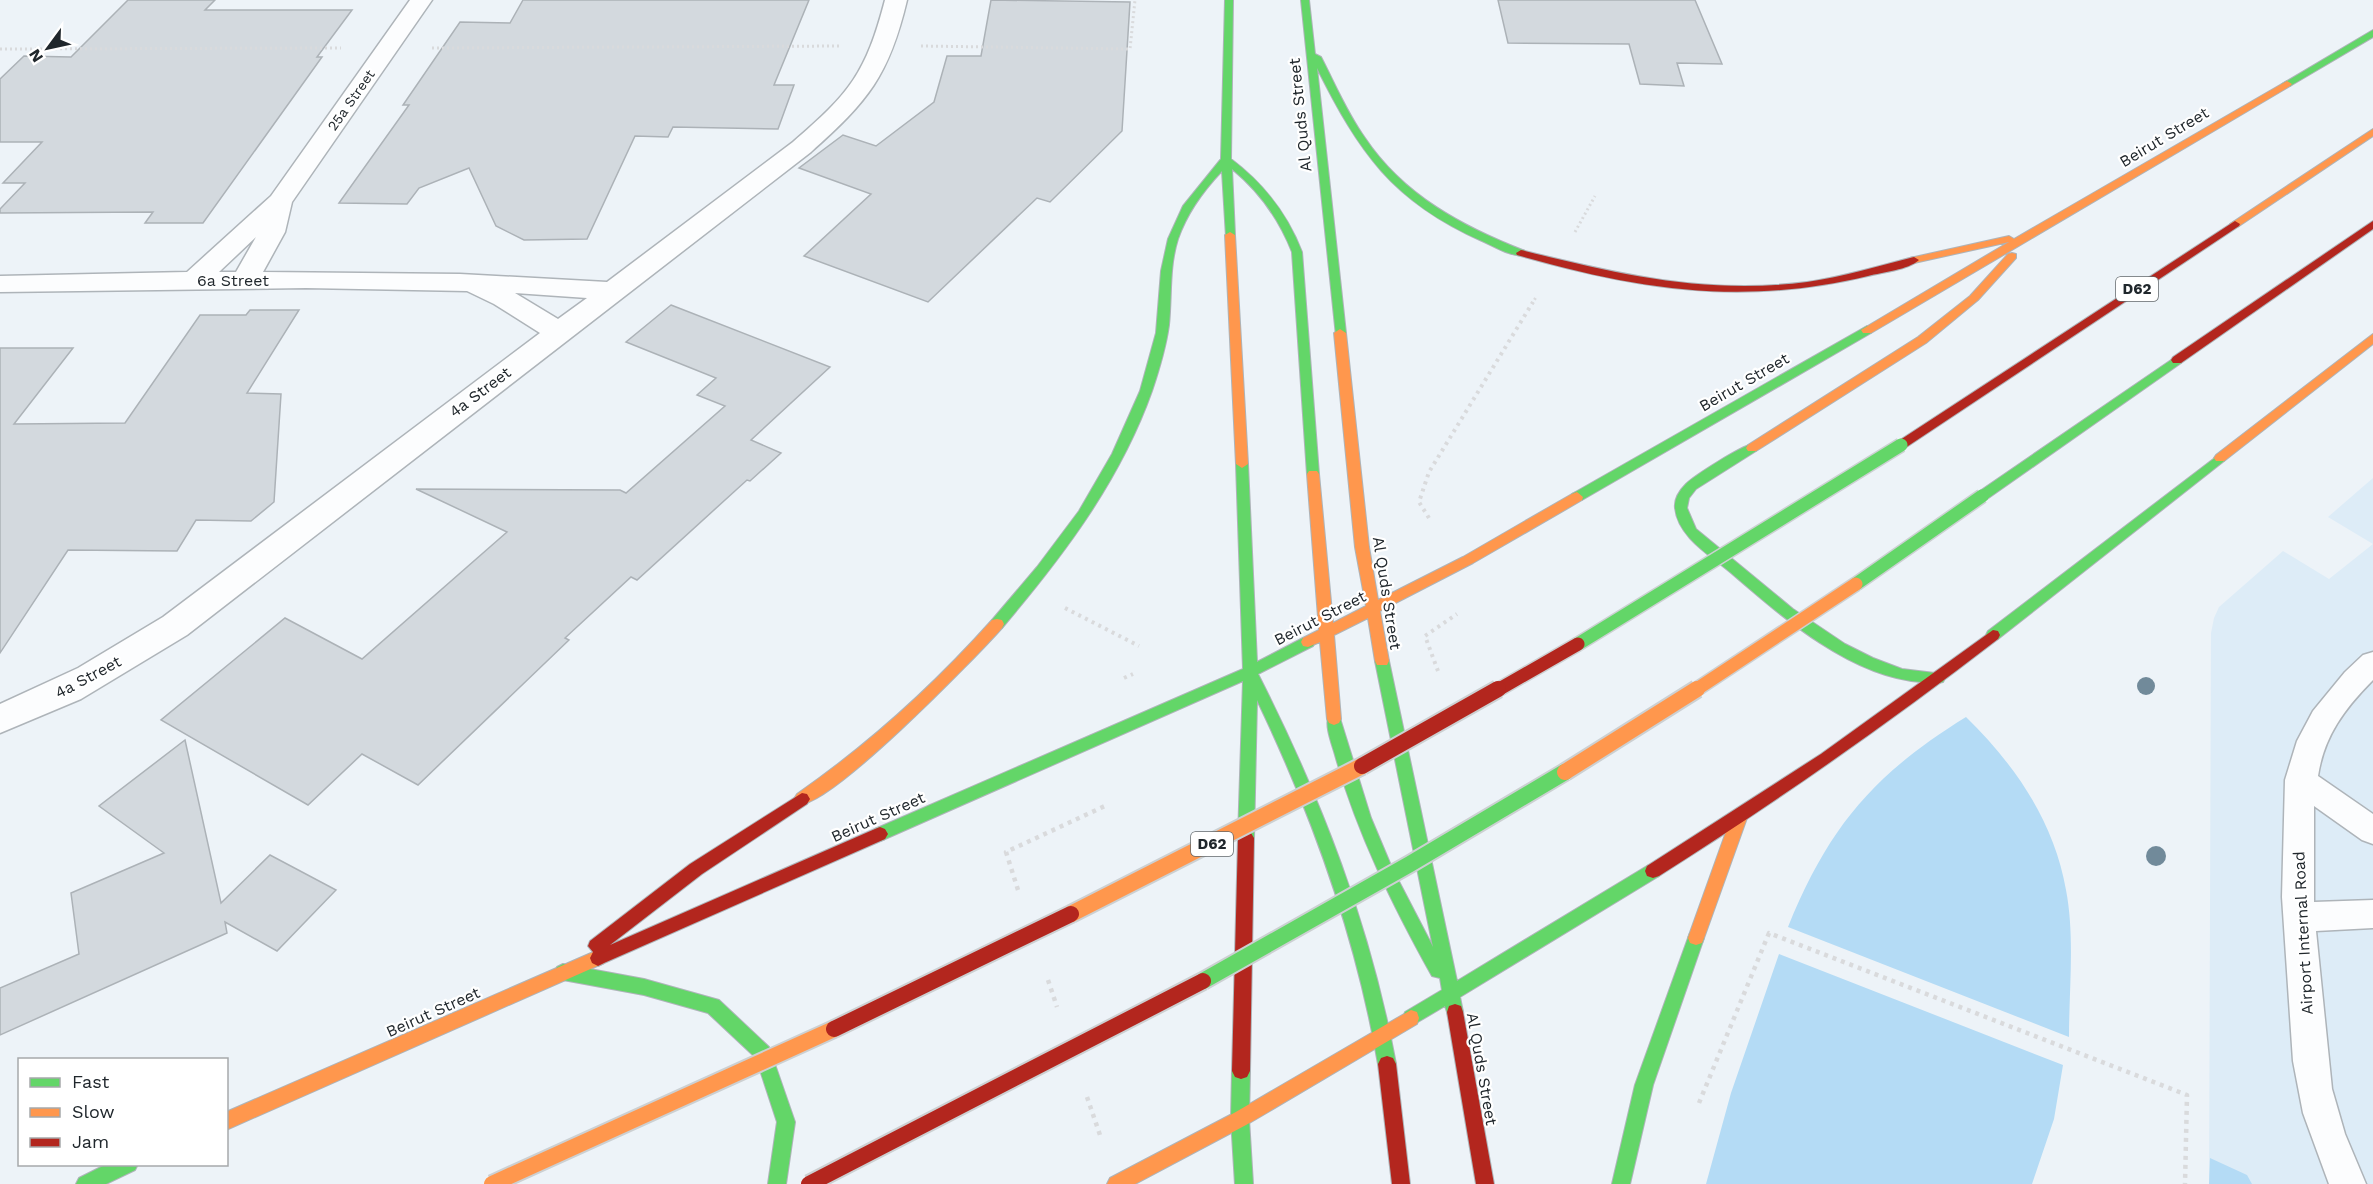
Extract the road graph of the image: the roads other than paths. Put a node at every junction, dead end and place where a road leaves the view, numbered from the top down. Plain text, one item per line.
1 (421, 0) edge
2 (896, 0) edge
3 (1229, 0) edge
4 (1305, 0) edge
5 (2373, 33) edge
6 (1309, 43) junction
7 (2373, 132) edge
8 (1226, 160) junction
9 (280, 201) junction
10 (2373, 224) edge
11 (2029, 236) junction
12 (193, 280) junction
13 (245, 280) junction
14 (465, 282) junction
15 (0, 284) edge
16 (613, 291) junction
17 (558, 332) junction
18 (2373, 338) edge
19 (1371, 610) junction
20 (1325, 634) junction
21 (2373, 663) edge
22 (1250, 672) junction
23 (1938, 678) junction
24 (0, 719) edge
25 (2300, 780) junction
26 (1739, 818) junction
27 (2373, 831) edge
28 (2373, 914) edge
29 (2299, 917) junction
30 (563, 972) junction
31 (1452, 994) junction
32 (1382, 1035) junction
33 (1240, 1119) junction
34 (228, 1120) edge
35 (125, 1166) edge
36 (85, 1184) edge
37 (492, 1184) edge
38 (777, 1184) edge
39 (809, 1184) edge
40 (1116, 1184) edge
41 (1244, 1184) edge
42 (1401, 1184) edge
43 (1485, 1184) edge
44 (1621, 1184) edge
45 (2348, 1184) edge

1 - 9 street, 25a Street
2 - 16 street, 4a Street
3 - 8 main road
4 - 6 main road, Al Quds Street
5 - 11 main road, Beirut Street
6 - 11 main road
6 - 19 main road, Al Quds Street
7 - 37 main road, D62, bridge
8 - 20 main road
8 - 22 main road
8 - 30 main road
9 - 12 street, 25a Street
9 - 13 street, 25a Street
10 - 39 main road, bridge
11 - 19 main road, Beirut Street
11 - 23 main road
12 - 13 street, 6a Street
12 - 15 street, 6a Street
13 - 14 street, 6a Street
14 - 16 street, 6a Street
14 - 17 street, 6a Street
16 - 17 street, 4a Street
17 - 24 street, 4a Street
18 - 23 main road
19 - 20 main road, Beirut Street
19 - 31 main road, Al Quds Street
20 - 22 main road, Beirut Street
20 - 31 main road
21 - 25 lane, Airport Internal Road
22 - 30 main road, Beirut Street
22 - 32 main road
22 - 33 main road
23 - 26 main road
25 - 27 lane
25 - 29 lane, Airport Internal Road
26 - 31 main road
26 - 44 main road
28 - 29 lane
29 - 45 lane, Airport Internal Road
30 - 34 main road, Beirut Street
30 - 38 main road
31 - 32 main road
31 - 43 main road, Al Quds Street
32 - 33 main road
32 - 42 main road
33 - 40 main road
33 - 41 main road
35 - 36 main road

